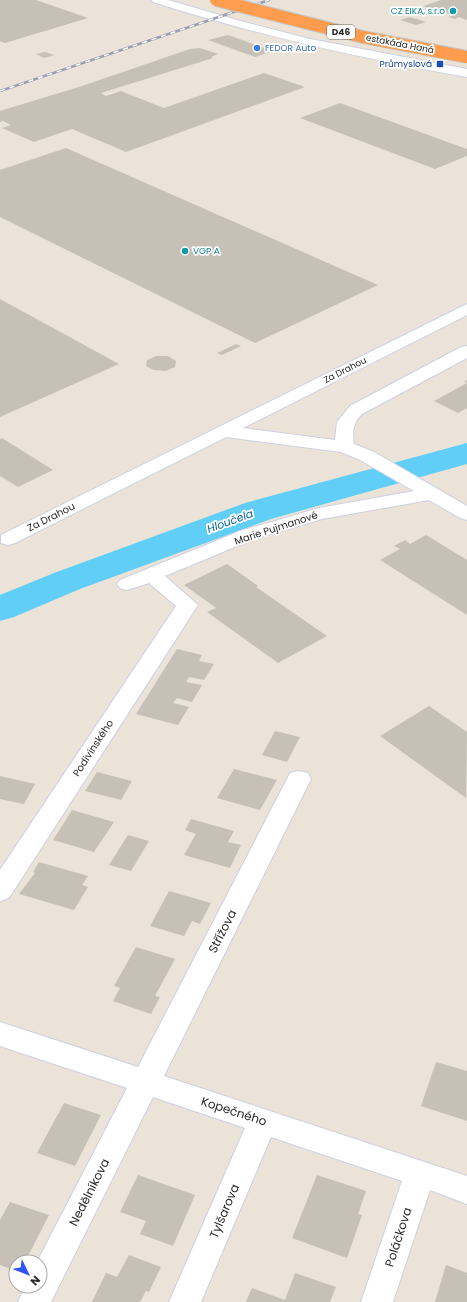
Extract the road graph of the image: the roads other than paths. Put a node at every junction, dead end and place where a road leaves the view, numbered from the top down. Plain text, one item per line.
1 (157, 0) edge
2 (216, 0) edge
3 (245, 0) edge
4 (467, 50) edge
5 (467, 57) edge
6 (467, 73) edge
7 (467, 309) edge
8 (467, 351) edge
9 (223, 431) junction
10 (345, 447) junction
11 (432, 494) junction
12 (467, 514) edge
13 (8, 538) dead end
14 (151, 574) junction
15 (127, 584) dead end
16 (299, 779) dead end
17 (0, 891) edge
18 (0, 1034) edge
19 (145, 1082) junction
20 (263, 1120) junction
21 (420, 1173) junction
22 (467, 1190) edge
23 (34, 1302) edge
24 (185, 1302) edge
25 (377, 1302) edge

1 - 6 street
2 - 5 highway, estakáda Haná / D46, bridge
3 - 4 highway, estakáda Haná / D46
7 - 9 street, Za Drahou
8 - 10 street
9 - 10 street
9 - 13 street, Za Drahou
10 - 11 street
11 - 12 street
11 - 14 street, Marie Pujmanové
14 - 15 street, Marie Pujmanové
14 - 17 street, Podivínského
16 - 19 street, Střížova
18 - 19 street, Kopečného
19 - 20 street, Kopečného
19 - 23 street, Nedělníkova
20 - 21 street, Kopečného
20 - 24 street, Tylšarova
21 - 22 street, Kopečného
21 - 25 street, Poláčkova

